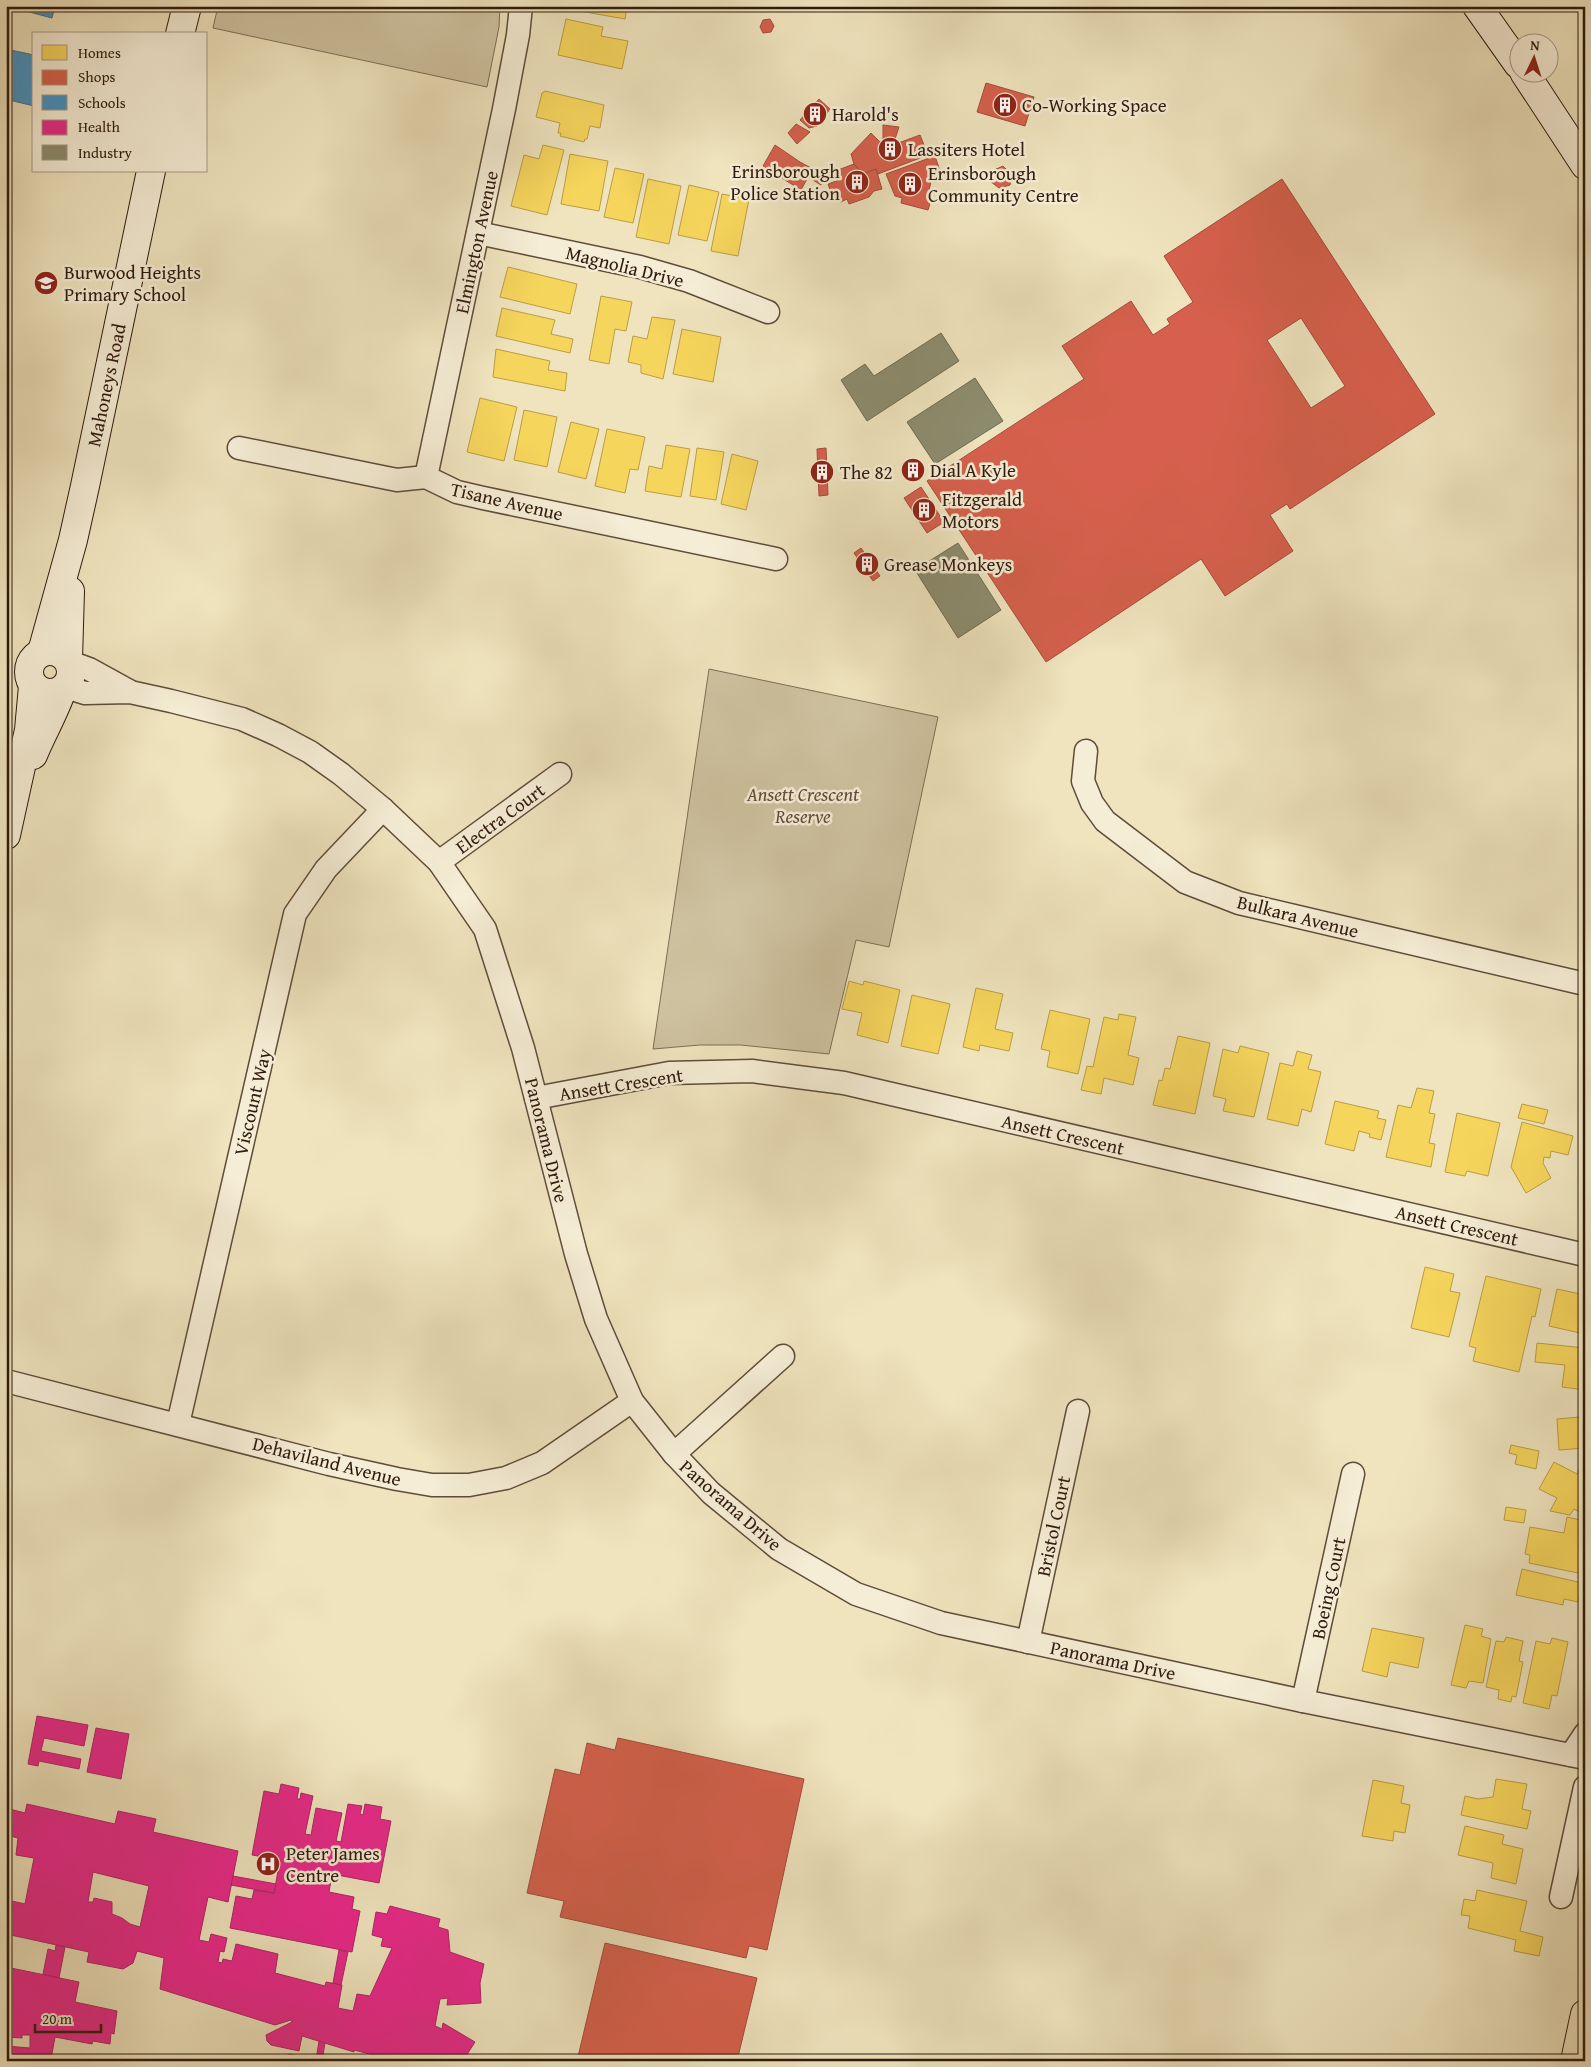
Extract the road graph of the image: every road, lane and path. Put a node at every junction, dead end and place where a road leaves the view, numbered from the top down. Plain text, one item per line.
1 (186, 6) edge
2 (521, 6) edge
3 (1477, 6) edge
4 (180, 32) edge
5 (1508, 50) edge
6 (1531, 82) edge
7 (1582, 155) edge
8 (151, 172) edge
9 (478, 232) junction
10 (768, 312) dead end
11 (239, 448) dead end
12 (426, 478) junction
13 (73, 540) junction
14 (776, 559) dead end
15 (42, 652) junction
16 (66, 675) junction
17 (33, 686) junction
18 (1086, 751) dead end
19 (560, 774) dead end
20 (15, 798) junction
21 (383, 809) junction
22 (6, 835) edge
23 (439, 862) junction
24 (1585, 984) edge
25 (536, 1098) junction
26 (1585, 1255) edge
27 (783, 1356) dead end
28 (6, 1381) edge
29 (632, 1401) junction
30 (1078, 1411) dead end
31 (178, 1424) junction
32 (674, 1454) junction
33 (1352, 1474) dead end
34 (1028, 1642) junction
35 (1303, 1701) junction
36 (1585, 1734) edge
37 (1578, 1757) edge
38 (1585, 1787) edge
39 (1561, 1897) dead end
40 (1585, 2014) edge
41 (1575, 2061) edge

1 - 4 main road
2 - 9 street, Elmington Avenue
3 - 5 main road
6 - 7 main road
8 - 13 main road, Mahoneys Road
9 - 10 street, Magnolia Drive
9 - 12 street, Elmington Avenue
11 - 12 street, Tisane Avenue
12 - 14 street, Tisane Avenue
13 - 15 main road, Mahoneys Road
13 - 16 main road, Mahoneys Road
15 - 16 main road
15 - 17 main road
16 - 17 main road
16 - 20 main road, Mahoneys Road
16 - 21 street, Panorama Drive
17 - 20 main road, Mahoneys Road
18 - 24 street, Bulkara Avenue
19 - 23 street, Electra Court
20 - 22 main road, Mahoneys Road
21 - 23 street, Panorama Drive
21 - 31 street, Viscount Way
23 - 25 street, Panorama Drive
25 - 26 street, Ansett Crescent
25 - 29 street, Panorama Drive
27 - 32 street
28 - 31 street, Dehaviland Avenue
29 - 31 street, Dehaviland Avenue
29 - 32 street, Panorama Drive
30 - 34 street, Bristol Court
32 - 34 street, Panorama Drive
33 - 35 street, Boeing Court
34 - 35 street, Panorama Drive
35 - 37 street, Panorama Drive
36 - 37 street
38 - 39 street
40 - 41 highway

